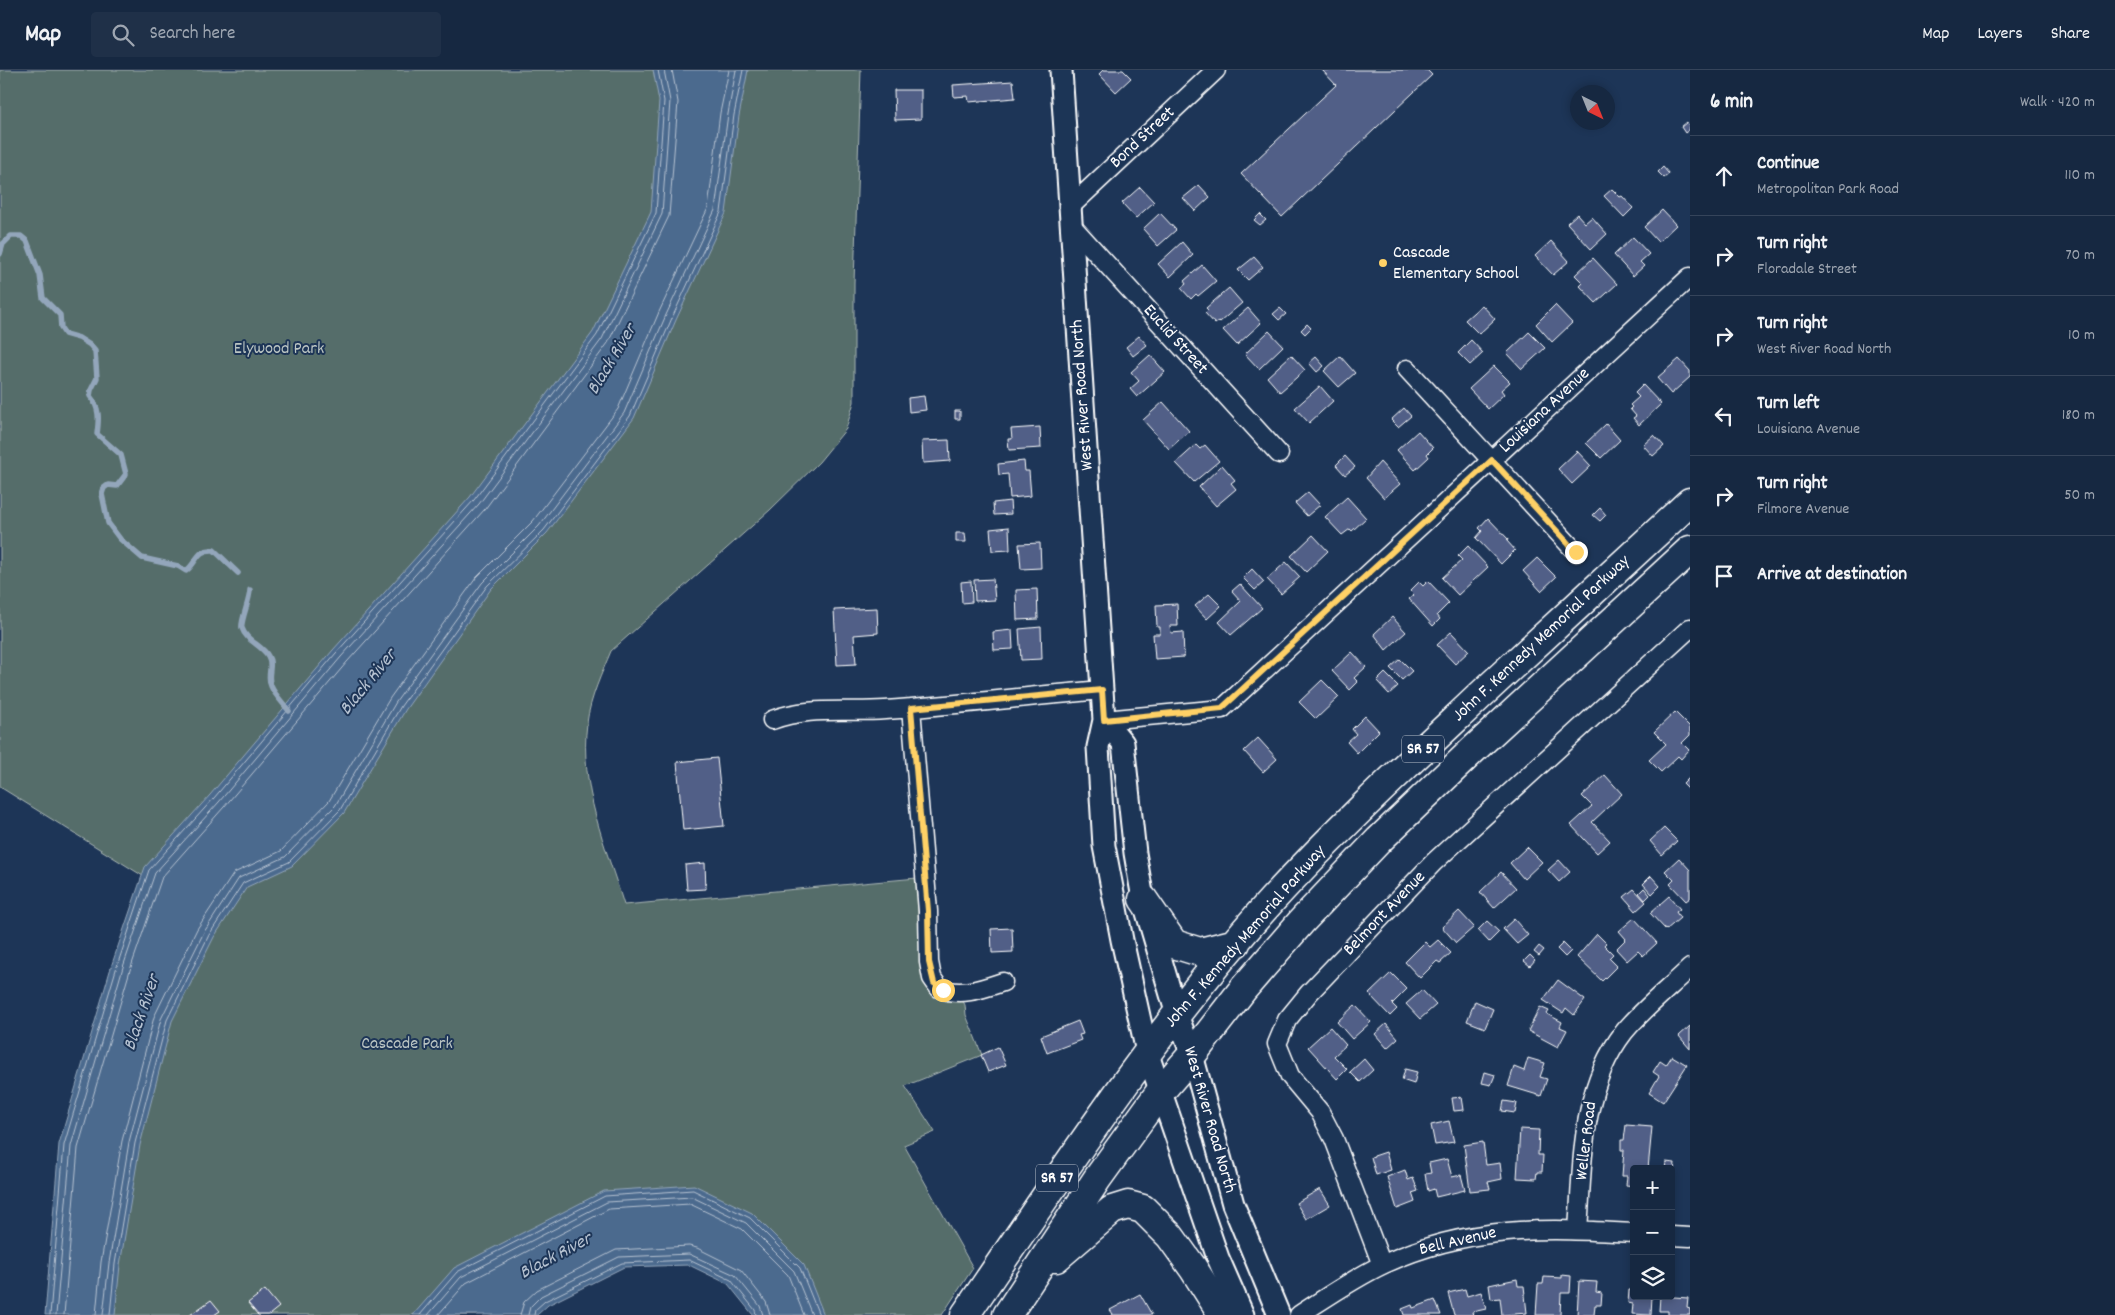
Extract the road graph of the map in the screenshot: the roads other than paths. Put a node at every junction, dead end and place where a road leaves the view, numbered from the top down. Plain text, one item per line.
1 (1061, 70) edge
2 (1216, 70) edge
3 (1071, 216) junction
4 (1690, 277) edge
5 (1407, 369) dead end
6 (1278, 454) dead end
7 (1492, 460) junction
8 (1690, 502) edge
9 (1690, 550) edge
10 (1576, 552) dead end
11 (1690, 628) edge
12 (1102, 690) junction
13 (911, 708) junction
14 (772, 720) dead end
15 (1104, 720) junction
16 (1143, 899) junction
17 (1236, 943) junction
18 (1690, 968) edge
19 (1003, 982) dead end
20 (1177, 1015) junction
21 (1147, 1052) junction
22 (1192, 1056) junction
23 (1160, 1092) junction
24 (1578, 1230) junction
25 (1630, 1233) edge
26 (1675, 1236) edge
27 (1690, 1237) edge
28 (1382, 1265) junction
29 (1026, 1286) junction
30 (968, 1310) edge
31 (1006, 1315) edge
32 (1223, 1315) edge
33 (1243, 1315) edge
34 (1279, 1315) edge
35 (1299, 1315) edge

1 - 3 street, West River Road North
2 - 3 street, Bond Street
3 - 6 street, Euclid Street
3 - 12 street, West River Road North
4 - 7 street, Louisiana Avenue
5 - 7 street
7 - 10 street
7 - 15 street, Louisiana Avenue
8 - 17 highway, John F. Kennedy Memorial Parkway / SR 57
9 - 22 highway, John F. Kennedy Memorial Parkway / SR 57
11 - 28 street, Belmont Avenue
12 - 13 street
12 - 15 street, West River Road North
13 - 14 street
13 - 19 street
15 - 16 street, West River Road North
15 - 21 street, West River Road North
16 - 17 highway
16 - 20 street, West River Road North
17 - 20 highway, John F. Kennedy Memorial Parkway / SR 57
18 - 24 street, Weller Road
20 - 21 highway, John F. Kennedy Memorial Parkway / SR 57
20 - 22 street, West River Road North
21 - 23 street, West River Road North
21 - 30 highway, John F. Kennedy Memorial Parkway / SR 57
22 - 23 highway, John F. Kennedy Memorial Parkway / SR 57
22 - 34 street, West River Road North
23 - 29 highway, John F. Kennedy Memorial Parkway / SR 57
23 - 33 street, West River Road North
24 - 25 street, Bell Avenue
24 - 28 street, Bell Avenue
26 - 27 street
28 - 35 street, Bell Avenue
29 - 31 highway, John F. Kennedy Memorial Parkway / SR 57
29 - 32 highway

